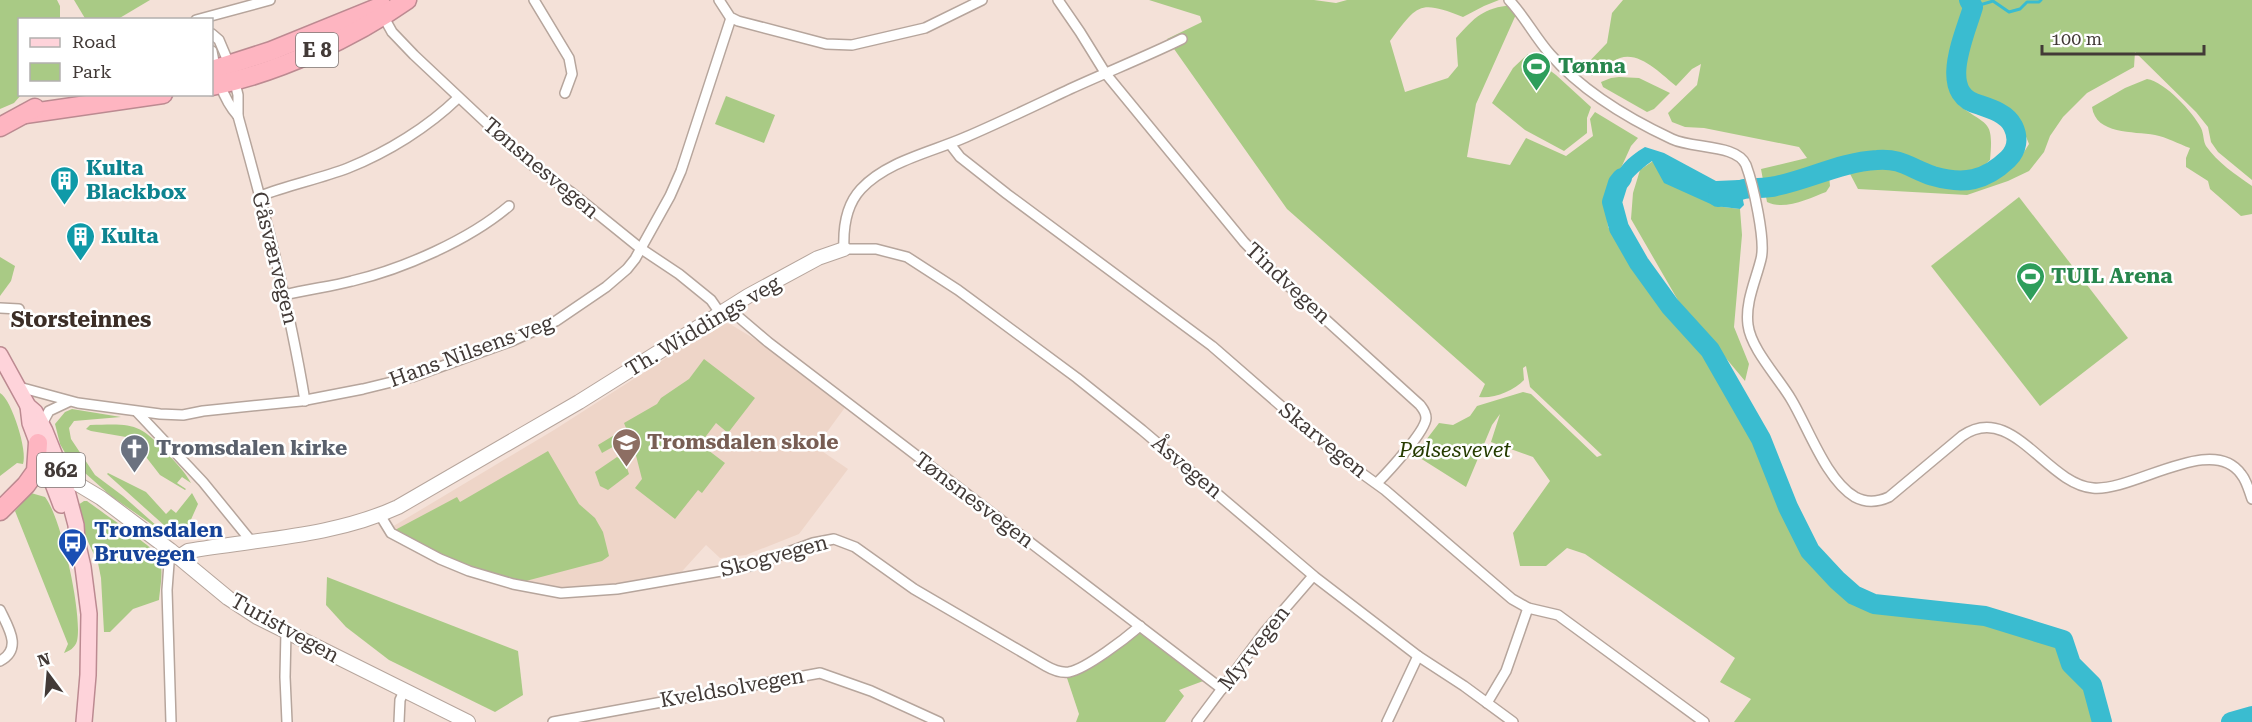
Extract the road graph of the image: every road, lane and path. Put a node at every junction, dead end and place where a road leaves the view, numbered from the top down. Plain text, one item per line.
1 (270, 0) edge
2 (397, 0) edge
3 (407, 0) edge
4 (534, 0) edge
5 (718, 0) edge
6 (982, 0) edge
7 (1058, 0) edge
8 (1509, 0) edge
9 (208, 18) edge
10 (731, 18) junction
11 (384, 19) junction
12 (213, 34) edge
13 (213, 39) edge
14 (1182, 39) dead end
15 (218, 69) edge
16 (1106, 74) junction
17 (565, 93) dead end
18 (68, 96) edge
19 (149, 96) edge
20 (458, 98) junction
21 (25, 114) junction
22 (238, 116) junction
23 (0, 128) edge
24 (950, 144) junction
25 (260, 196) junction
26 (509, 207) dead end
27 (640, 249) junction
28 (844, 249) junction
29 (285, 295) junction
30 (0, 308) edge
31 (19, 309) dead end
32 (724, 310) junction
33 (0, 355) edge
34 (20, 387) junction
35 (70, 401) junction
36 (305, 401) junction
37 (28, 406) junction
38 (136, 412) junction
39 (42, 423) junction
40 (38, 443) junction
41 (59, 481) junction
42 (1377, 483) junction
43 (2252, 500) edge
44 (0, 511) edge
45 (380, 515) junction
46 (251, 541) junction
47 (174, 554) junction
48 (1313, 576) junction
49 (1528, 608) junction
50 (0, 610) edge
51 (1140, 626) junction
52 (286, 631) junction
53 (1418, 656) junction
54 (0, 661) edge
55 (1222, 689) junction
56 (404, 691) junction
57 (1487, 703) junction
58 (919, 712) junction
59 (84, 722) edge
60 (171, 722) edge
61 (287, 722) edge
62 (399, 722) edge
63 (468, 722) edge
64 (553, 722) edge
65 (914, 722) edge
66 (939, 722) edge
67 (1197, 722) edge
68 (1387, 722) edge
69 (1513, 722) edge
70 (1704, 722) edge

1 - 9 street
2 - 11 highway, E 8
3 - 11 highway, E 8
4 - 17 street
5 - 10 street
6 - 10 street
7 - 16 street
8 - 43 street
10 - 27 street, Hans Nilsens veg
11 - 15 highway, E 8
11 - 20 street, Tønsnesvegen
12 - 15 street
13 - 15 street
14 - 16 street
15 - 22 street, Gåsværvegen
15 - 22 street, Gåsværvegen
16 - 24 street
16 - 42 street, Tindvegen
18 - 21 highway
19 - 21 highway
20 - 25 street
20 - 27 street, Tønsnesvegen
21 - 23 highway
22 - 25 street, Gåsværvegen
24 - 28 street
24 - 42 street, Skarvegen
25 - 29 street, Gåsværvegen
26 - 29 street
27 - 32 street, Tønsnesvegen
27 - 36 street, Hans Nilsens veg
28 - 32 street, Th. Widdings veg
28 - 48 street, Åsvegen
29 - 36 street, Gåsværvegen
30 - 31 street
32 - 45 street, Th. Widdings veg
32 - 51 street, Tønsnesvegen
33 - 34 main road, 862
34 - 35 street
34 - 37 main road, 862
35 - 38 street, Hans Nilsens veg
35 - 39 street
36 - 38 street, Hans Nilsens veg
37 - 39 main road, 862
37 - 40 main road, 862
38 - 46 street
39 - 41 main road, 862
40 - 41 main road, 862
40 - 44 highway
41 - 47 street, Turistvegen
41 - 59 main road, 862
42 - 49 street, Skarvegen
45 - 46 street, Th. Widdings veg
45 - 51 street, Skogvegen
46 - 47 street, Th. Widdings veg
47 - 52 street, Turistvegen
47 - 60 street
48 - 53 street, Åsvegen
48 - 55 street, Myrvegen
49 - 57 street
49 - 70 street, Skarvegen
50 - 54 street
51 - 55 street, Tønsnesvegen
52 - 56 street, Turistvegen
52 - 61 street
53 - 57 street, Åsvegen
53 - 68 street
55 - 67 street, Myrvegen
56 - 62 street
56 - 63 street, Turistvegen
57 - 69 street, Åsvegen
58 - 64 street, Kveldsolvegen
58 - 65 street
58 - 66 street, Kveldsolvegen

